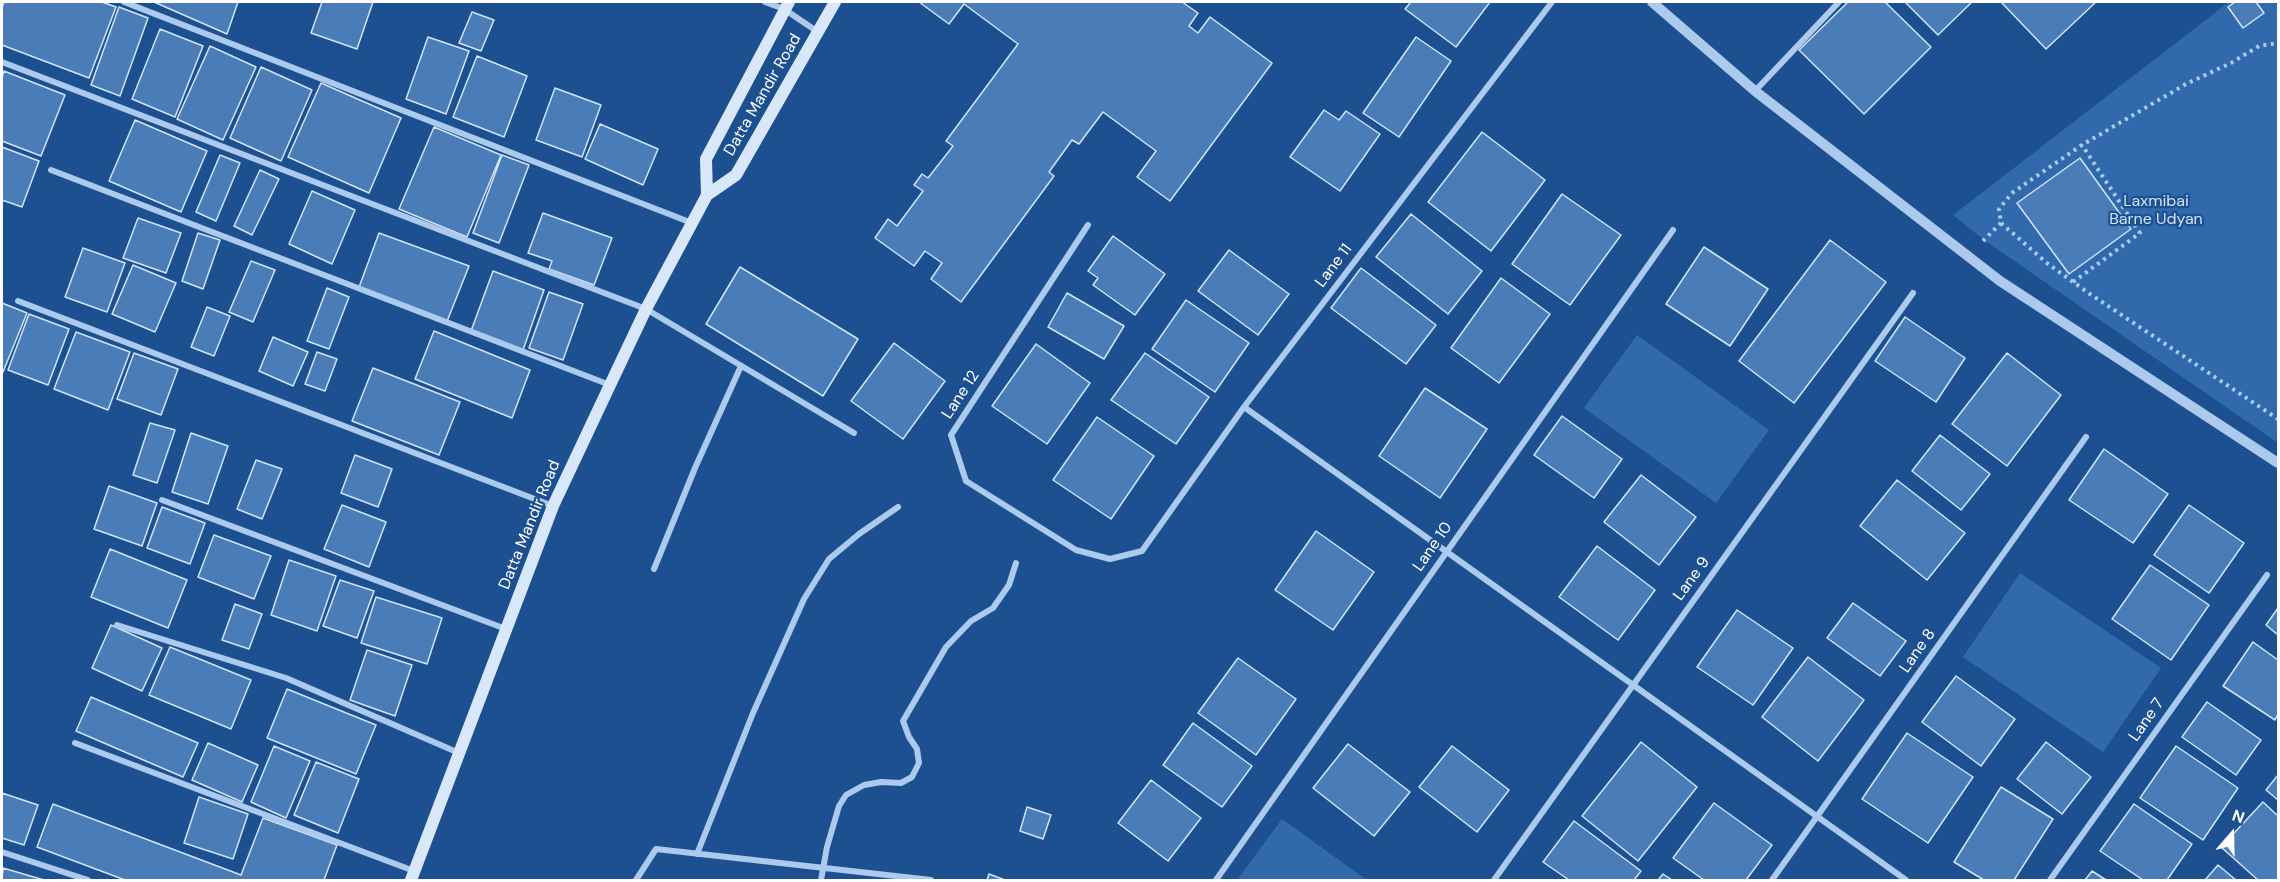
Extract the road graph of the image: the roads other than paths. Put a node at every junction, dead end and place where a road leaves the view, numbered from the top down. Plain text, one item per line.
1 (124, 2) edge
2 (765, 2) edge
3 (835, 2) edge
4 (1552, 2) edge
5 (1652, 2) edge
6 (1839, 2) edge
7 (787, 5) edge
8 (818, 32) junction
9 (2, 62) edge
10 (1755, 91) junction
11 (51, 170) dead end
12 (707, 195) junction
13 (692, 223) junction
14 (1088, 225) dead end
15 (1673, 230) dead end
16 (1913, 293) dead end
17 (18, 301) dead end
18 (646, 309) junction
19 (741, 366) junction
20 (610, 385) junction
21 (1244, 407) junction
22 (854, 433) dead end
23 (2086, 437) dead end
24 (2278, 463) edge
25 (162, 500) dead end
26 (553, 506) junction
27 (898, 507) dead end
28 (1142, 551) joint
29 (1445, 551) junction
30 (1016, 563) dead end
31 (654, 569) dead end
32 (2267, 574) dead end
33 (117, 625) dead end
34 (506, 629) junction
35 (1632, 685) junction
36 (75, 743) dead end
37 (459, 753) junction
38 (1816, 816) junction
39 (2, 852) edge
40 (697, 854) junction
41 (824, 868) junction
42 (413, 876) edge
43 (877, 877) edge
44 (88, 880) edge
45 (636, 880) edge
46 (821, 880) edge
47 (931, 880) edge
48 (1216, 880) edge
49 (1494, 880) edge
50 (1772, 880) edge
51 (1906, 880) edge
52 (2050, 880) edge

1 - 13 street
2 - 7 street
3 - 8 main road, Datta Mandir Road
4 - 21 street, Lane 11
5 - 10 street
6 - 10 street
7 - 8 street
7 - 12 main road, Datta Mandir Road
8 - 12 main road, Datta Mandir Road
9 - 18 street
10 - 24 street
11 - 20 street
12 - 13 main road, Datta Mandir Road
13 - 18 main road, Datta Mandir Road
14 - 28 street, Lane 12
15 - 29 street, Lane 10
16 - 35 street, Lane 9
17 - 26 street
18 - 19 street
18 - 20 main road, Datta Mandir Road
19 - 22 street
19 - 31 street
20 - 26 main road, Datta Mandir Road
21 - 28 street, Lane 11
21 - 29 street
23 - 38 street, Lane 8
25 - 34 street
26 - 34 main road, Datta Mandir Road
27 - 40 street
29 - 35 street
29 - 48 street, Lane 10
30 - 41 street
32 - 52 street, Lane 7
33 - 37 street
34 - 37 main road, Datta Mandir Road
35 - 38 street
35 - 49 street, Lane 9
36 - 42 street
37 - 42 main road, Datta Mandir Road
38 - 50 street, Lane 8
38 - 51 street
39 - 44 street
40 - 41 street
40 - 45 street
41 - 43 street
41 - 46 street
43 - 47 street

